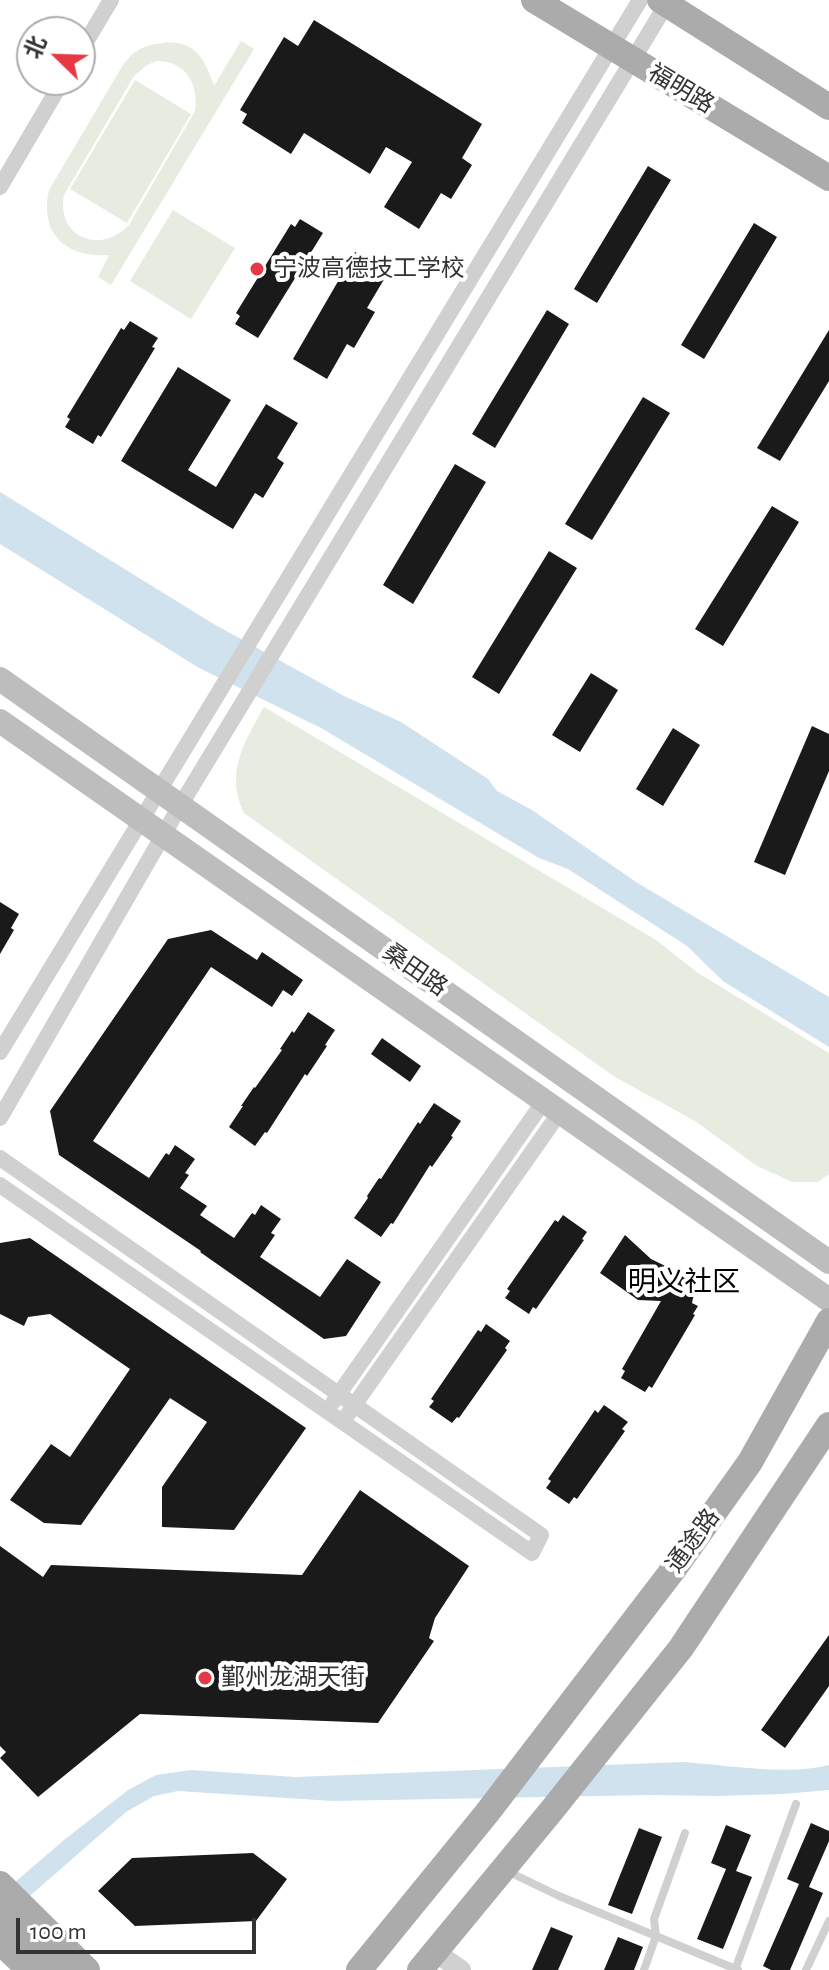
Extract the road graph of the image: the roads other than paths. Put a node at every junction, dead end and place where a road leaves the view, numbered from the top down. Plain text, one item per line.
1 (111, 0) edge
2 (534, 0) edge
3 (640, 0) edge
4 (665, 1) edge
5 (96, 25) edge
6 (622, 54) junction
7 (54, 96) edge
8 (829, 107) edge
9 (829, 178) edge
10 (0, 187) edge
11 (0, 679) edge
12 (0, 721) edge
13 (158, 790) junction
14 (180, 806) junction
15 (141, 820) junction
16 (163, 835) junction
17 (0, 1052) edge
18 (552, 1107) junction
19 (0, 1118) edge
20 (0, 1158) edge
21 (0, 1185) edge
22 (829, 1262) edge
23 (829, 1300) edge
24 (829, 1321) edge
25 (339, 1395) junction
26 (354, 1405) junction
27 (327, 1412) junction
28 (342, 1422) junction
29 (829, 1425) edge
30 (796, 1804) dead end
31 (685, 1833) dead end
32 (504, 1869) junction
33 (0, 1884) edge
34 (0, 1913) edge
35 (829, 1921) edge
36 (656, 1936) junction
37 (0, 1942) edge
38 (427, 1961) edge
39 (51, 1962) edge
40 (359, 1967) edge
41 (87, 1970) edge
42 (461, 1970) edge
43 (644, 1970) edge
44 (736, 1970) edge
45 (806, 1970) edge

1 - 5 street
2 - 6 main road, 福明路
3 - 6 street
4 - 6 street
4 - 8 main road
6 - 9 main road, 福明路
6 - 13 street
6 - 14 street
7 - 10 street
11 - 13 main road, 桑田路
12 - 15 main road, 桑田路
13 - 14 main road, 桑田路
13 - 15 street
14 - 16 street
14 - 22 main road, 桑田路
15 - 16 main road, 桑田路
15 - 17 street
16 - 18 main road, 桑田路
16 - 19 street
18 - 23 main road, 桑田路
18 - 25 street
18 - 26 street
20 - 25 street
21 - 27 street
24 - 40 main road, 通途路
25 - 26 street
25 - 27 street
26 - 28 street
26 - 28 street
27 - 28 street
29 - 32 main road, 通途路
30 - 44 lane
31 - 36 lane
32 - 36 lane
32 - 38 main road
33 - 39 main road
34 - 39 main road
35 - 45 lane
36 - 43 lane
36 - 44 lane
37 - 39 main road
38 - 42 street
39 - 41 main road

